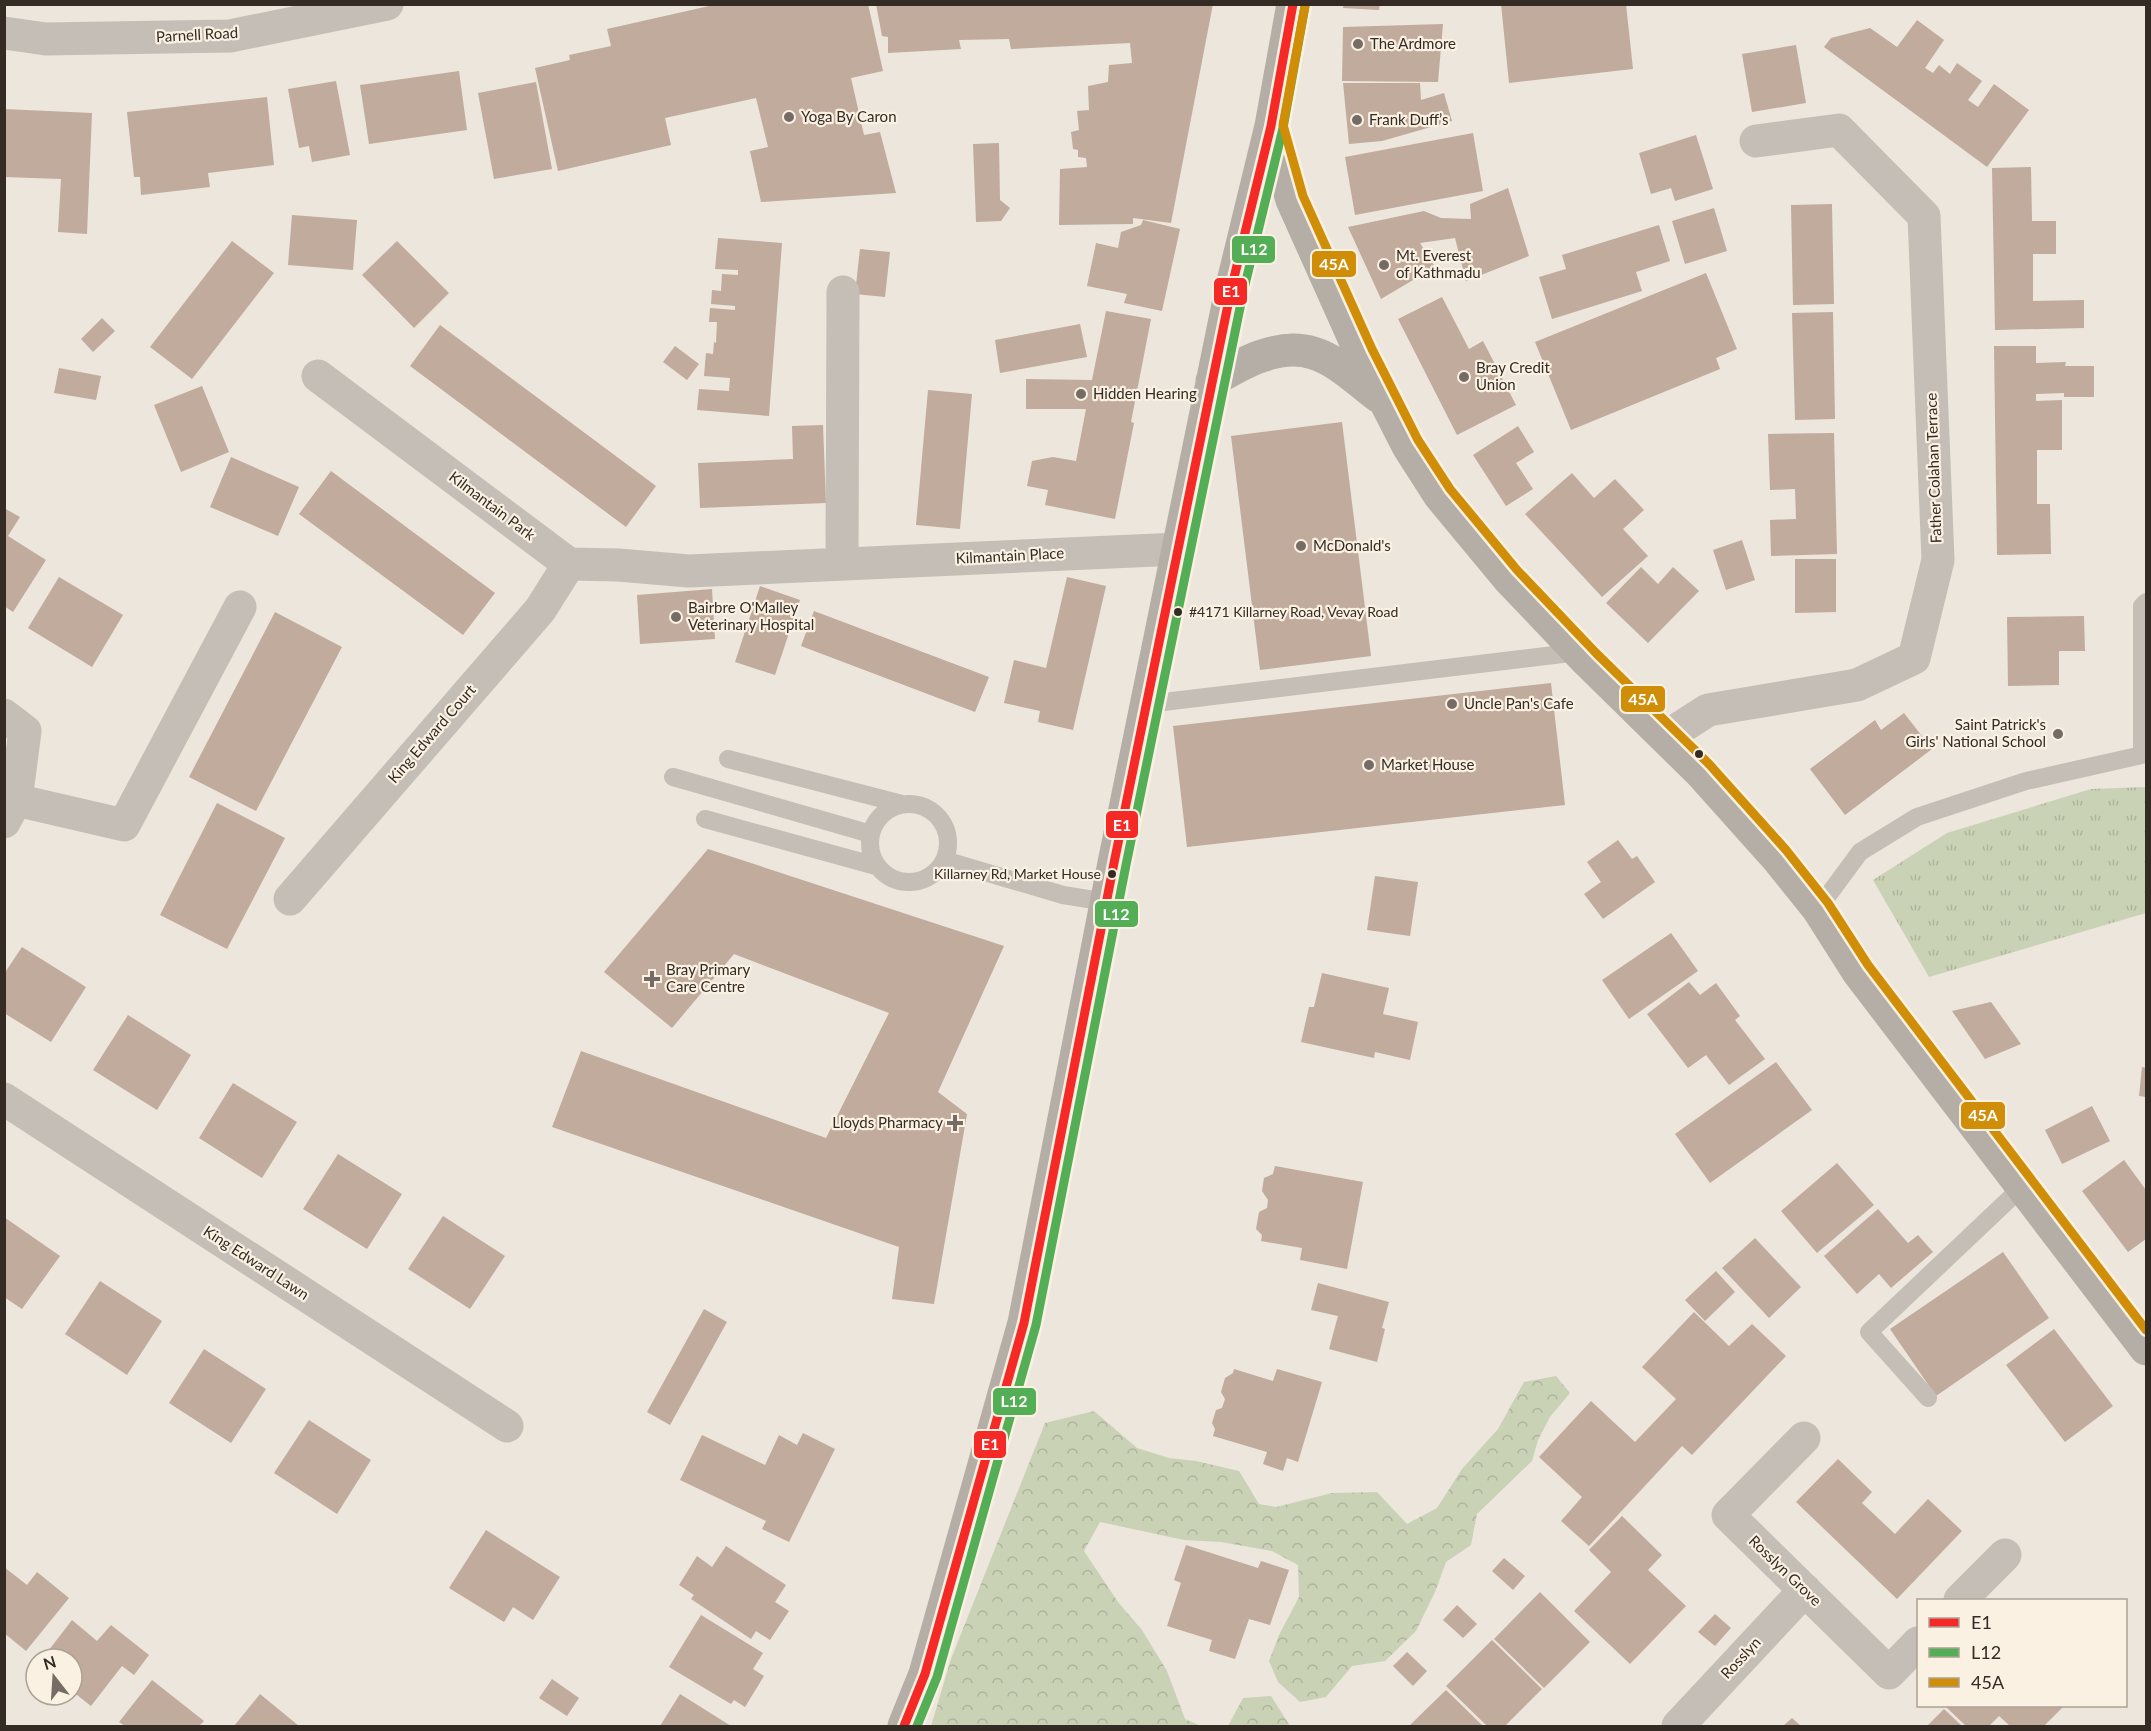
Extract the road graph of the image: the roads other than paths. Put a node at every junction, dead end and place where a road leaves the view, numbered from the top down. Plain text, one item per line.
1 (387, 4) edge
2 (1293, 4) edge
3 (4, 33) edge
4 (1271, 126) junction
5 (1756, 141) dead end
6 (843, 292) dead end
7 (318, 376) dead end
8 (1212, 381) junction
9 (1384, 401) junction
10 (1179, 549) junction
11 (568, 564) junction
12 (842, 564) junction
13 (2146, 602) edge
14 (240, 607) dead end
15 (1579, 652) junction
16 (1147, 704) junction
17 (4, 715) edge
18 (1666, 737) junction
19 (728, 759) dead end
20 (673, 777) dead end
21 (902, 804) junction
22 (10, 811) edge
23 (705, 819) dead end
24 (871, 834) junction
25 (944, 860) junction
26 (876, 866) junction
27 (290, 899) dead end
28 (1107, 902) junction
29 (1818, 909) junction
30 (4, 1099) edge
31 (2022, 1187) junction
32 (2146, 1349) edge
33 (1928, 1398) dead end
34 (507, 1426) dead end
35 (1804, 1438) dead end
36 (2005, 1555) dead end
37 (1805, 1590) junction
38 (1961, 1599) edge
39 (1917, 1644) edge
40 (904, 1726) edge
41 (1678, 1726) edge

1 - 3 street, Parnell Road
2 - 4 main road
4 - 8 main road
4 - 9 main road
5 - 18 street, Father Colahan Terrace
6 - 12 street
7 - 11 street, Kilmantain Park
8 - 9 main road
8 - 10 main road
9 - 15 main road
10 - 12 street, Kilmantain Place
10 - 16 main road
11 - 12 street, Kilmantain Place
11 - 27 street, King Edward Court
13 - 29 lane
14 - 22 street
15 - 16 lane
15 - 18 main road
16 - 28 main road
17 - 22 street
18 - 29 main road
19 - 21 lane
20 - 24 lane
21 - 24 lane
21 - 25 lane
23 - 26 lane
24 - 26 lane
25 - 26 lane
25 - 28 lane
28 - 40 main road
29 - 31 main road
30 - 34 street, King Edward Lawn
31 - 32 main road
31 - 33 lane
35 - 37 street, Rosslyn Grove
36 - 38 street
37 - 39 street, Rosslyn Grove
37 - 41 street, Rosslyn

